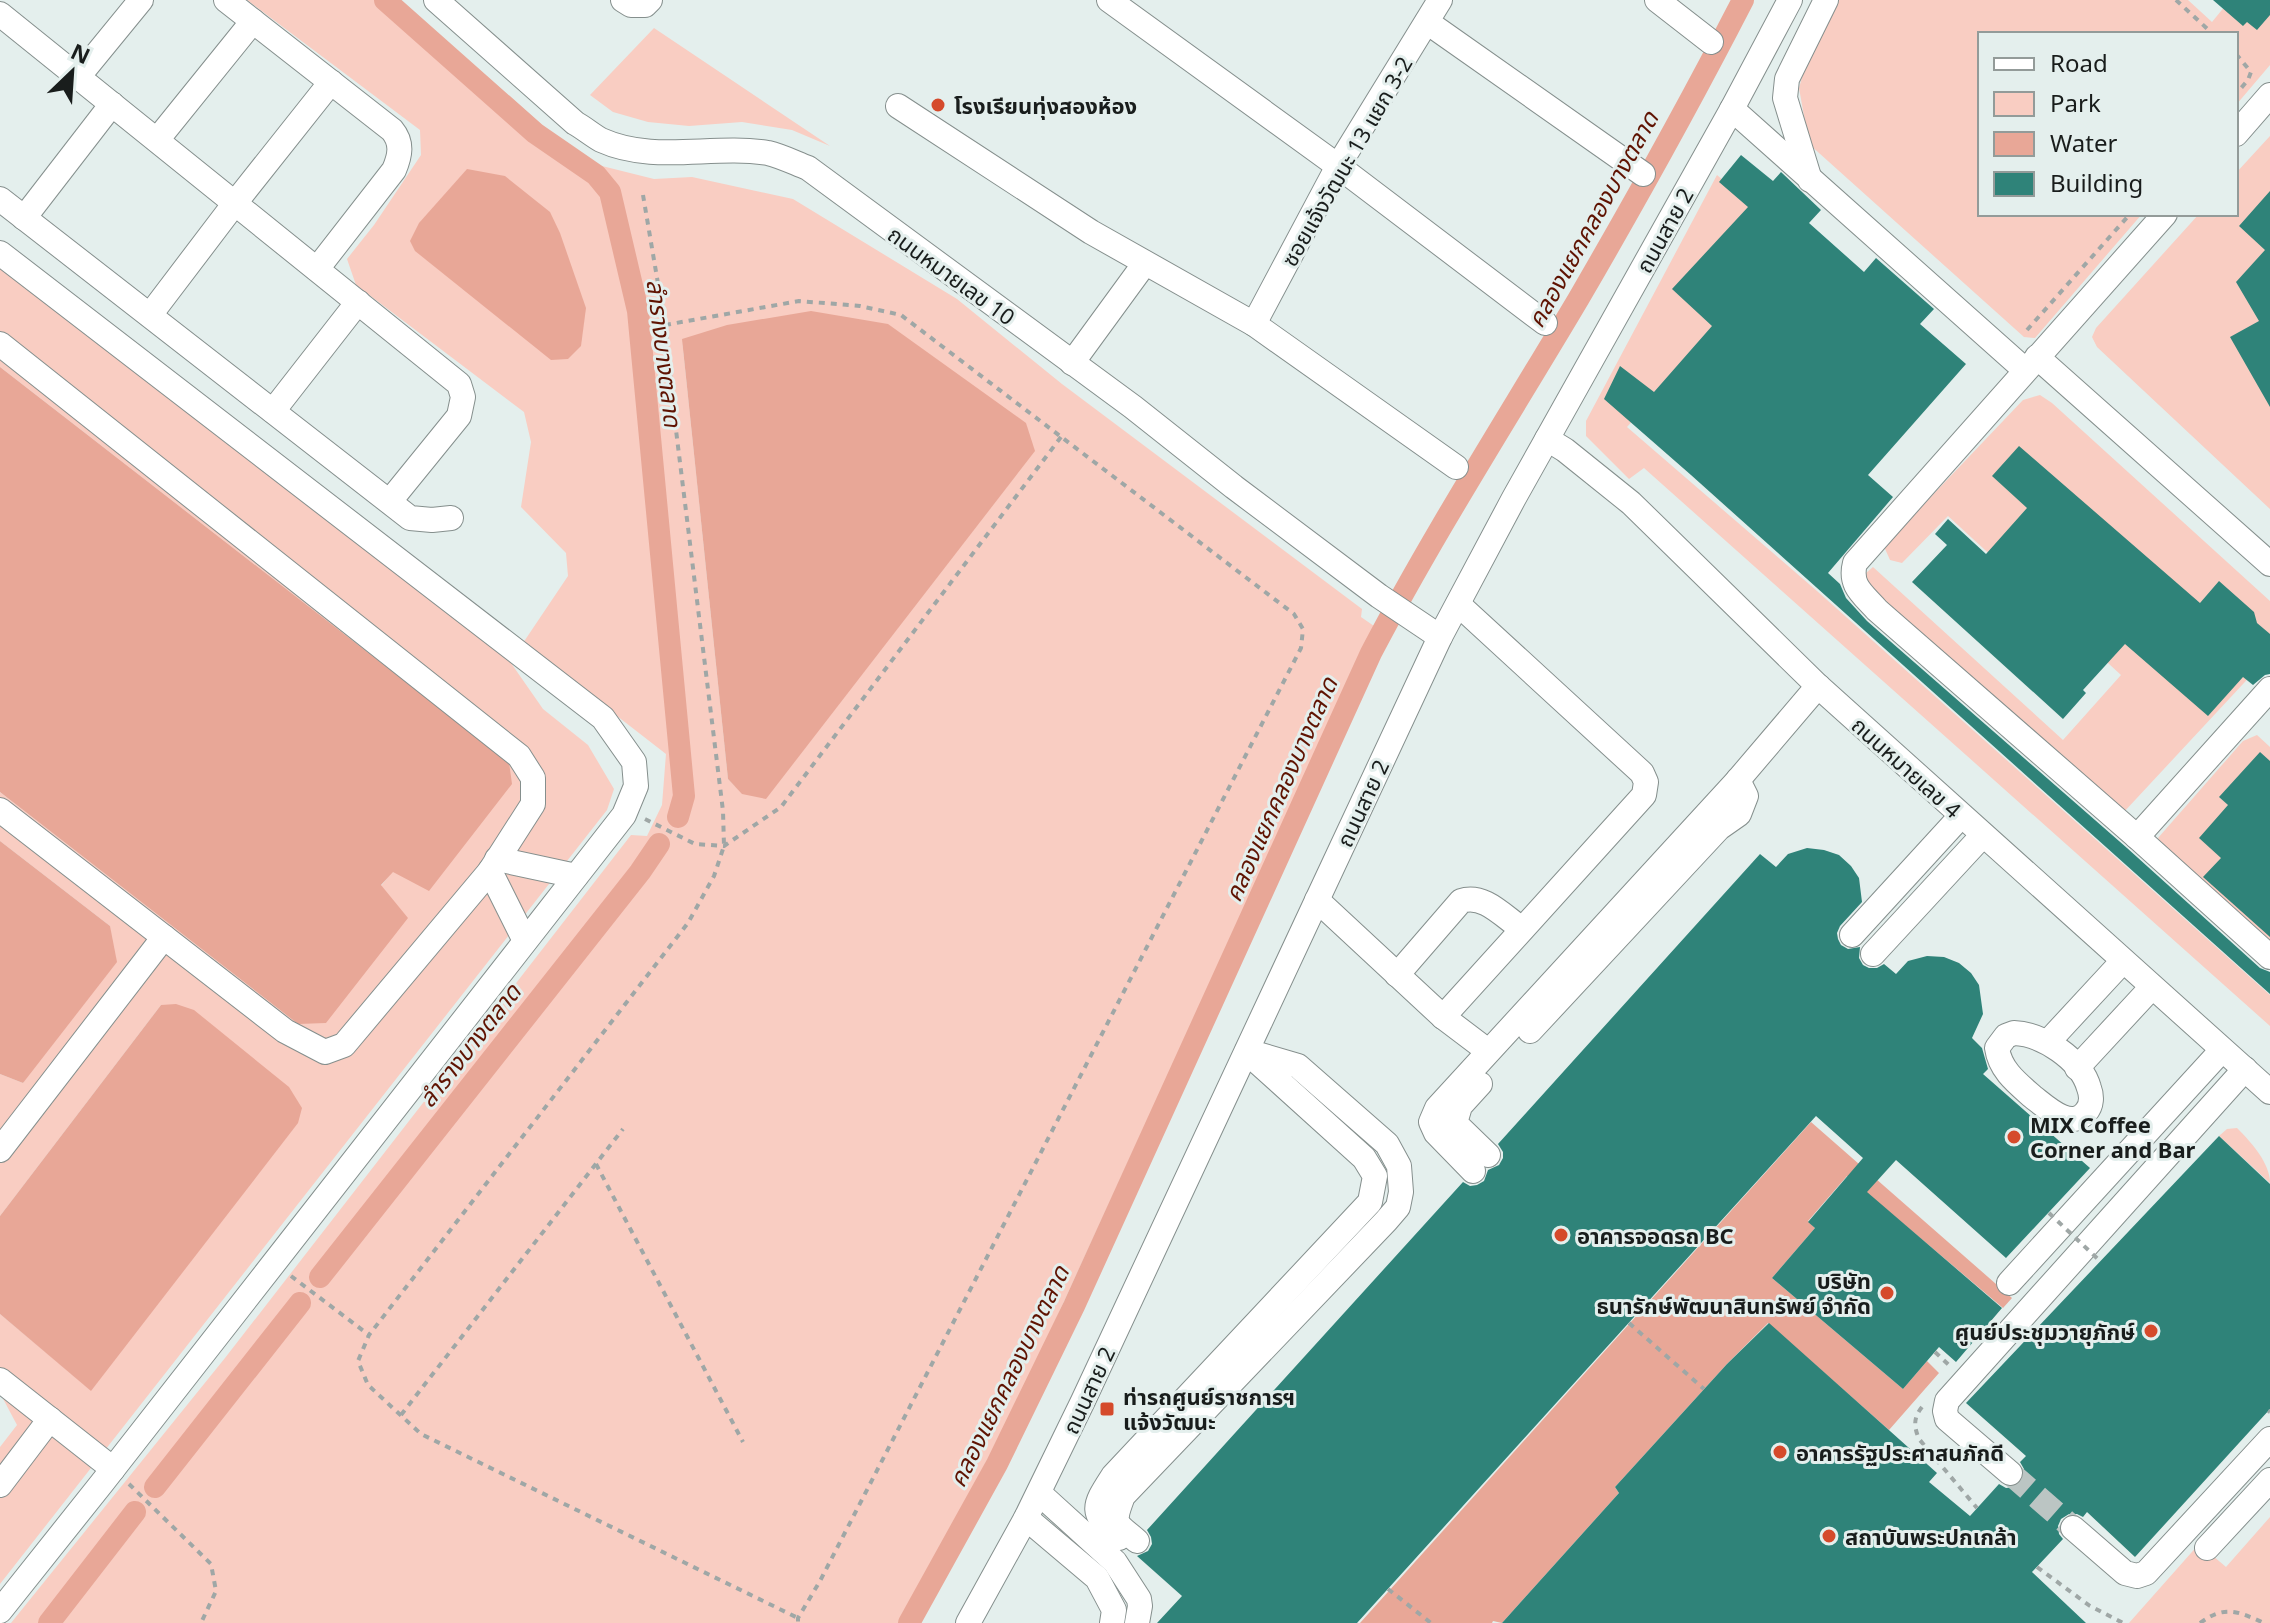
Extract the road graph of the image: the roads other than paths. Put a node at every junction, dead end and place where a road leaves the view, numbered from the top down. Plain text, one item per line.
1 (141, 0) edge
2 (226, 0) edge
3 (436, 0) edge
4 (623, 0) edge
5 (650, 0) edge
6 (1109, 0) edge
7 (1440, 0) edge
8 (1657, 0) edge
9 (1790, 0) edge
10 (1826, 0) edge
11 (0, 14) edge
12 (253, 21) junction
13 (1427, 22) junction
14 (1711, 42) dead end
15 (78, 77) junction
16 (331, 82) junction
17 (2270, 95) edge
18 (112, 104) junction
19 (898, 106) dead end
20 (1732, 109) junction
21 (2238, 132) edge
22 (157, 140) junction
23 (1338, 166) junction
24 (1643, 174) dead end
25 (1810, 180) junction
26 (0, 199) edge
27 (235, 203) junction
28 (2163, 216) edge
29 (24, 218) junction
30 (0, 253) edge
31 (1155, 268) junction
32 (317, 269) junction
33 (358, 302) junction
34 (150, 315) junction
35 (1545, 323) dead end
36 (1254, 324) junction
37 (0, 344) edge
38 (1072, 363) junction
39 (2031, 364) junction
40 (273, 411) junction
41 (1547, 439) junction
42 (1456, 467) dead end
43 (390, 501) junction
44 (451, 518) dead end
45 (2270, 564) edge
46 (1458, 604) junction
47 (1440, 637) junction
48 (1818, 686) junction
49 (2266, 701) edge
50 (1738, 780) junction
51 (0, 810) edge
52 (1961, 816) junction
53 (1983, 835) junction
54 (2137, 837) junction
55 (493, 865) junction
56 (576, 876) junction
57 (1317, 900) junction
58 (1522, 929) junction
59 (1852, 935) dead end
60 (164, 937) junction
61 (525, 941) junction
62 (1873, 954) dead end
63 (2270, 957) edge
64 (2123, 961) junction
65 (1397, 975) junction
66 (2152, 987) junction
67 (1443, 1017) junction
68 (2048, 1042) junction
69 (2222, 1050) junction
70 (1247, 1051) junction
71 (1488, 1051) junction
72 (2077, 1068) junction
73 (2245, 1069) junction
74 (2270, 1092) edge
75 (0, 1150) edge
76 (1399, 1166) junction
77 (1375, 1176) junction
78 (2009, 1283) dead end
79 (0, 1380) edge
80 (50, 1419) junction
81 (2270, 1439) edge
82 (113, 1469) junction
83 (2010, 1473) tunnel mouth
84 (2270, 1480) edge
85 (0, 1485) edge
86 (1039, 1493) junction
87 (1026, 1518) junction
88 (2073, 1528) tunnel mouth
89 (2207, 1548) dead end
90 (0, 1611) edge
91 (1138, 1611) edge
92 (1113, 1616) edge
93 (968, 1623) edge

1 - 15 street
2 - 12 street
3 - 38 street, ถนนหมายเลข 10
4 - 5 street
6 - 23 street
7 - 13 street, ซอยแจ้งวัฒนะ 13 แยก 3-2
8 - 14 street
9 - 20 street, ถนนสาย 2
10 - 25 street
11 - 15 street
12 - 16 street
12 - 22 street
13 - 23 street, ซอยแจ้งวัฒนะ 13 แยก 3-2
13 - 24 street
15 - 18 street
16 - 27 street
16 - 32 street
17 - 21 street
18 - 22 street
18 - 29 street
19 - 31 street
20 - 25 street
20 - 41 street, ถนนสาย 2
22 - 27 street
23 - 35 street
23 - 36 street, ซอยแจ้งวัฒนะ 13 แยก 3-2
25 - 39 street
26 - 29 street
27 - 32 street
27 - 34 street
28 - 39 street
29 - 34 street
30 - 56 street
31 - 36 street
31 - 38 street
32 - 33 street
33 - 40 street
33 - 43 street
34 - 40 street
36 - 42 street
37 - 55 street
38 - 47 street, ถนนหมายเลข 10
39 - 45 street
39 - 54 street
40 - 43 street
41 - 46 street, ถนนสาย 2
41 - 48 street, ถนนหมายเลข 4
43 - 44 street
46 - 47 street, ถนนสาย 2
46 - 58 street
47 - 57 street, ถนนสาย 2
48 - 50 street
48 - 52 street, ถนนหมายเลข 4
49 - 54 street
50 - 71 street
50 - 71 street
51 - 60 street
52 - 53 street, ถนนหมายเลข 4
52 - 59 street
53 - 62 street
53 - 64 street, ถนนหมายเลข 4
54 - 63 street
55 - 56 street
55 - 60 street
55 - 61 street
56 - 61 street
57 - 65 street
57 - 70 street, ถนนสาย 2
58 - 65 street
58 - 67 street
60 - 75 street
61 - 82 street
64 - 66 street, ถนนหมายเลข 4
64 - 68 street
65 - 67 street
66 - 69 street, ถนนหมายเลข 4
66 - 72 street
67 - 71 street
68 - 72 street
68 - 72 street
69 - 73 street, ถนนหมายเลข 4
69 - 78 street
70 - 76 street
70 - 77 street
70 - 86 street, ถนนสาย 2
73 - 74 street, ถนนหมายเลข 4
73 - 83 street
76 - 77 street
76 - 77 street
79 - 80 street
80 - 82 street
80 - 85 street
81 - 88 street
82 - 90 street
84 - 89 street
86 - 87 street, ถนนสาย 2
86 - 91 street
87 - 92 street
87 - 93 street, ถนนสาย 2
91 - 92 street

